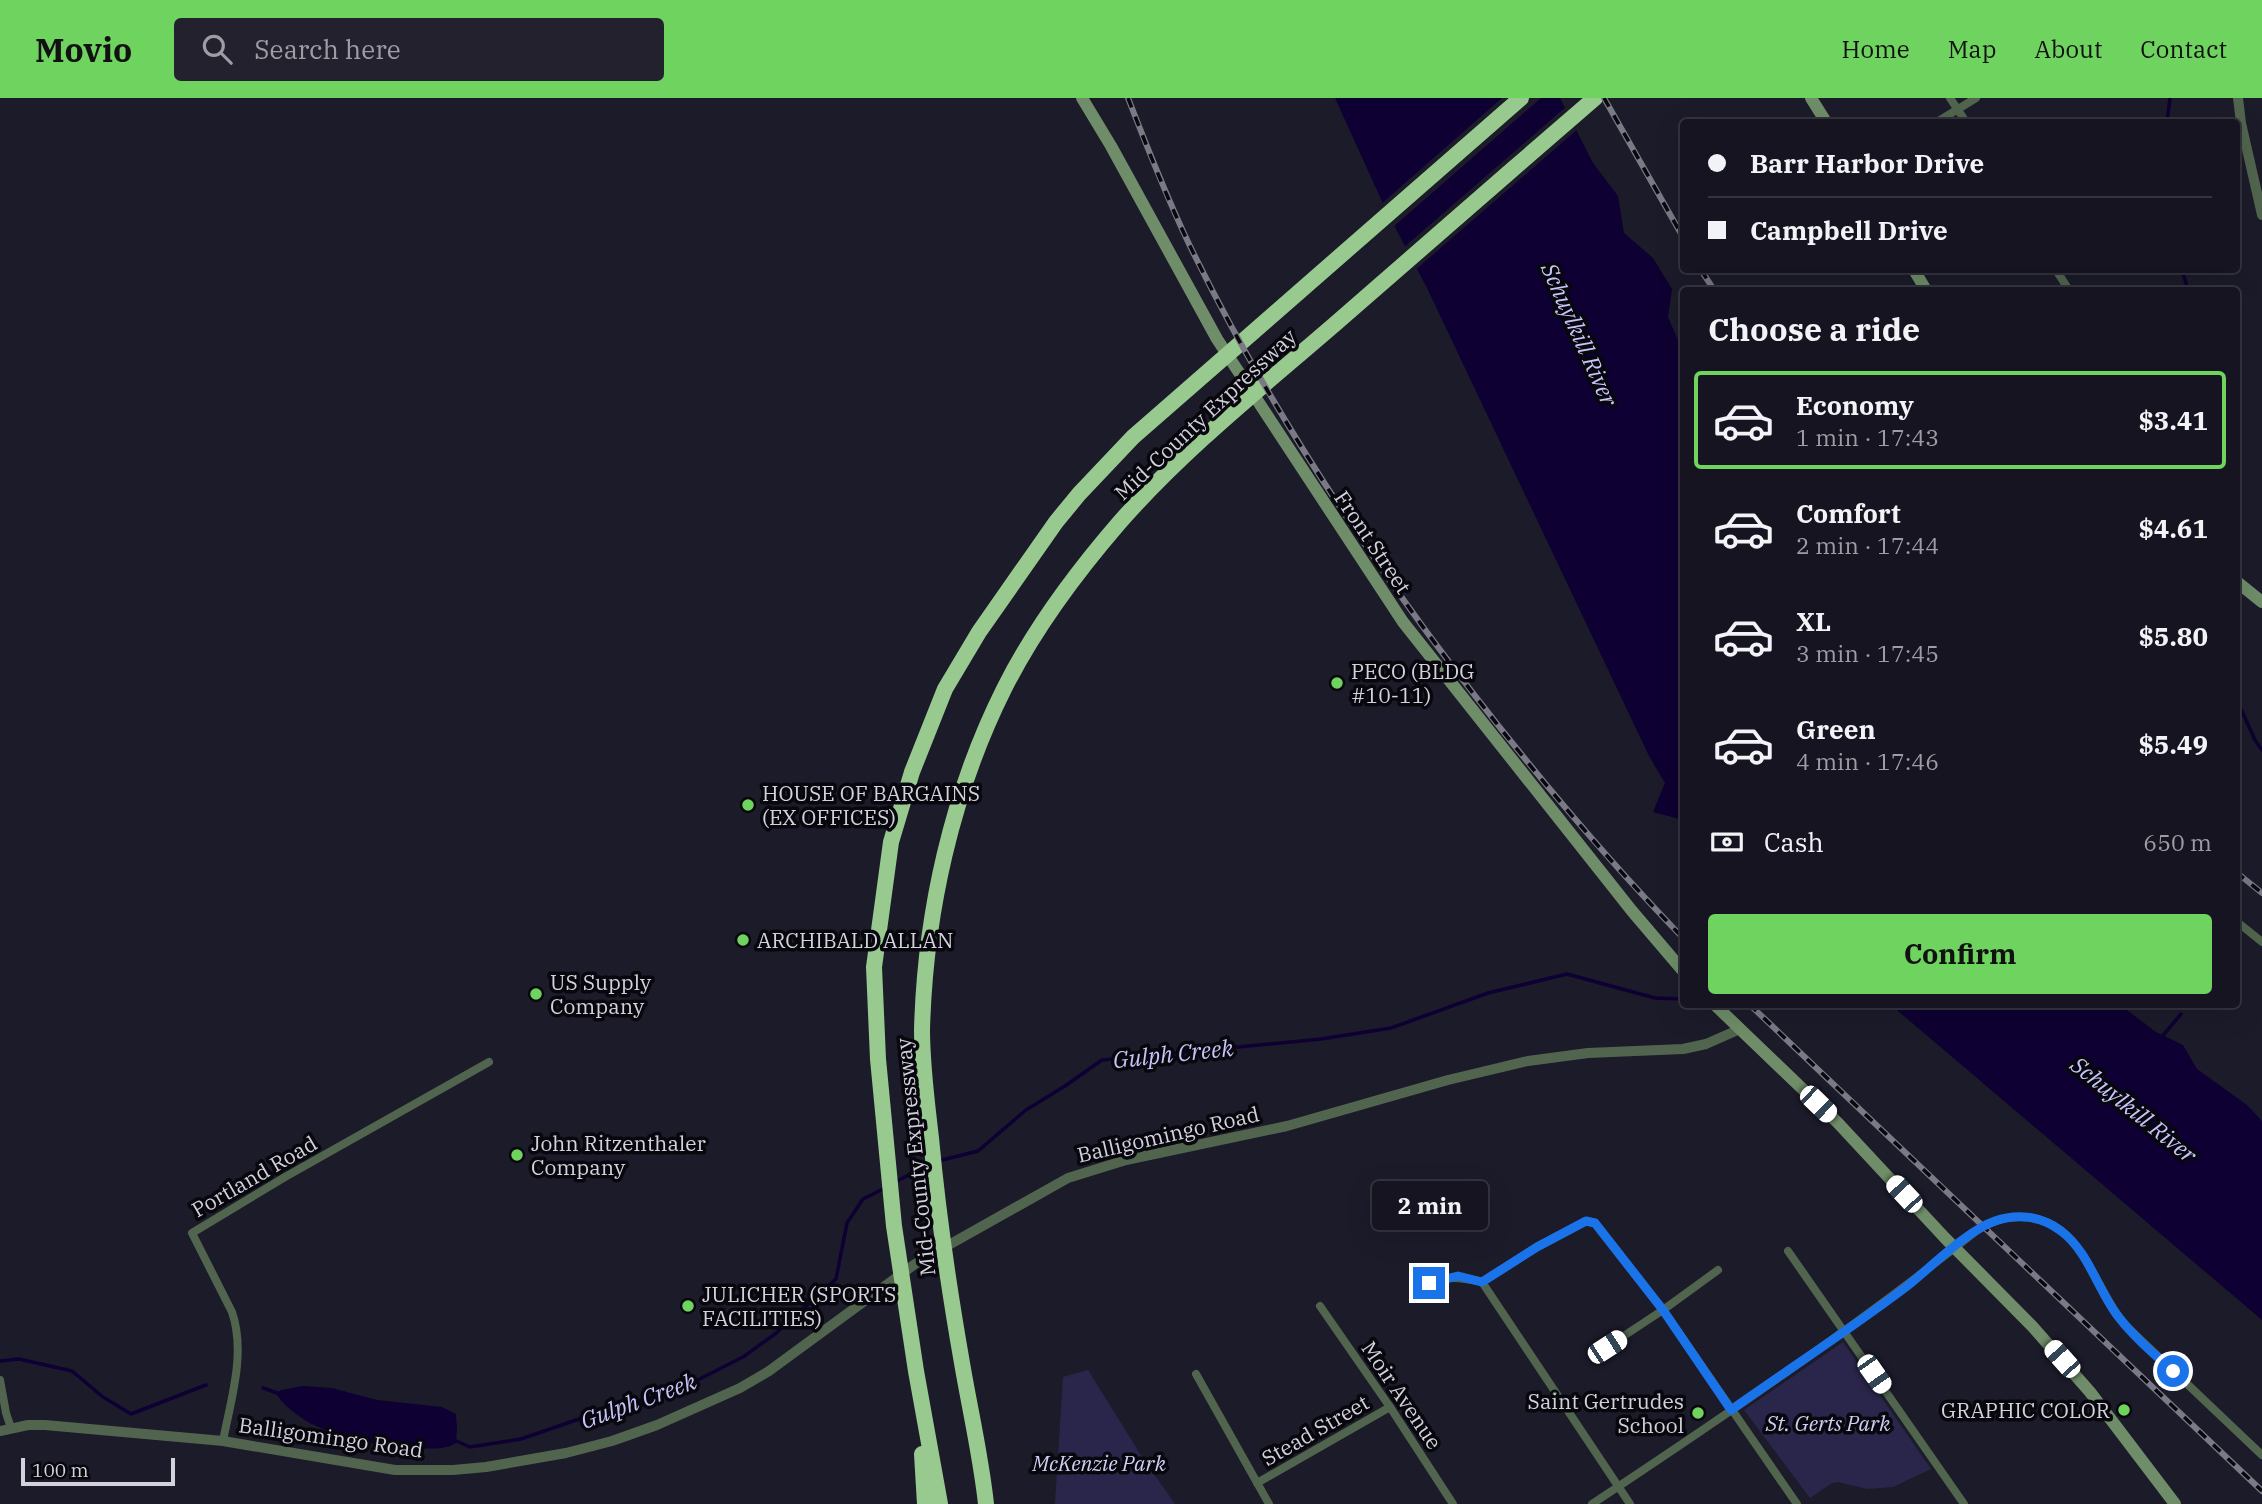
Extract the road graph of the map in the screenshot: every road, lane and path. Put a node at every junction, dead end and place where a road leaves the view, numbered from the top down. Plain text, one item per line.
1 (1082, 98) edge
2 (1521, 98) edge
3 (1595, 98) edge
4 (1811, 98) edge
5 (1950, 98) edge
6 (1976, 98) edge
7 (2238, 98) edge
8 (1958, 110) junction
9 (1824, 119) edge
10 (1942, 119) edge
11 (1964, 119) edge
12 (2262, 215) edge
13 (2240, 584) edge
14 (2262, 602) edge
15 (2240, 924) edge
16 (2262, 942) edge
17 (1680, 967) edge
18 (1718, 1008) edge
19 (1740, 1029) junction
20 (489, 1062) dead end
21 (1955, 1248) junction
22 (1788, 1251) dead end
23 (1718, 1270) dead end
24 (1482, 1282) junction
25 (1414, 1295) dead end
26 (1320, 1306) dead end
27 (1663, 1310) junction
28 (1843, 1331) junction
29 (1607, 1347) dead end
30 (916, 1371) junction
31 (1196, 1374) dead end
32 (0, 1381) edge
33 (1390, 1407) junction
34 (1731, 1410) junction
35 (6, 1430) edge
36 (223, 1441) junction
37 (2262, 1455) edge
38 (1257, 1483) junction
39 (1618, 1487) junction
40 (986, 1499) edge
41 (925, 1504) edge
42 (940, 1504) edge
43 (1269, 1504) edge
44 (1453, 1504) edge
45 (1592, 1504) edge
46 (1630, 1504) edge
47 (1797, 1504) edge
48 (1964, 1504) edge
49 (2175, 1504) edge

1 - 17 main road, Front Street
2 - 30 highway, Mid-County Expressway
3 - 40 highway, Mid-County Expressway
4 - 9 main road
5 - 8 street
6 - 8 street
7 - 12 street
8 - 10 street
8 - 11 street
13 - 14 main road
15 - 16 street
18 - 19 main road
19 - 21 main road
19 - 36 street, Balligomingo Road
20 - 36 street, Portland Road
21 - 28 street
21 - 37 street
21 - 49 main road
22 - 28 street
23 - 27 street
24 - 25 street
24 - 27 street
24 - 39 street
26 - 33 street, Moir Avenue
27 - 29 street
27 - 34 street
28 - 34 street
28 - 48 street
30 - 41 highway
30 - 42 highway, Mid-County Expressway
31 - 38 street
32 - 35 street
33 - 38 street, Stead Street
33 - 44 street, Moir Avenue
34 - 39 street
34 - 47 street
35 - 36 street, Balligomingo Road
38 - 43 street
39 - 45 street
39 - 46 street

